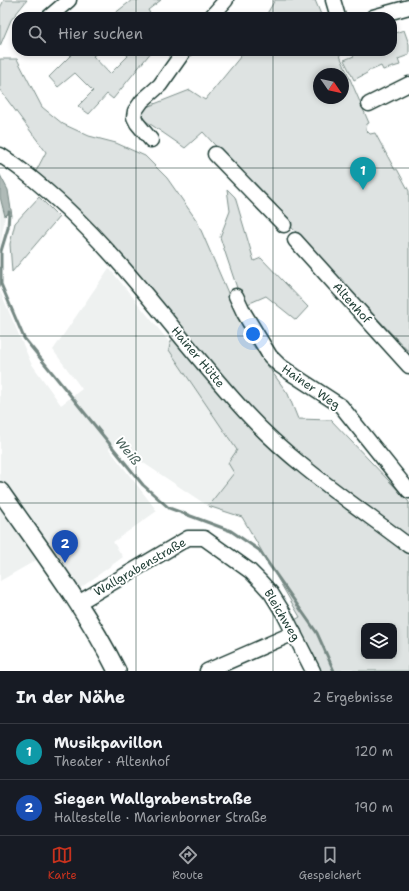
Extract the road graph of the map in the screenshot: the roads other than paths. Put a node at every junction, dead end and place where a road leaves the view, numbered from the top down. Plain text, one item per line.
1 (69, 0) edge
2 (226, 0) edge
3 (332, 0) edge
4 (409, 7) edge
5 (55, 12) edge
6 (215, 12) edge
7 (336, 12) edge
8 (391, 12) edge
9 (180, 56) edge
10 (409, 84) edge
11 (369, 104) dead end
12 (151, 140) dead end
13 (215, 154) dead end
14 (0, 155) edge
15 (284, 225) dead end
16 (295, 240) dead end
17 (236, 296) dead end
18 (409, 366) edge
19 (0, 491) edge
20 (409, 491) edge
21 (204, 538) joint
22 (409, 546) edge
23 (78, 603) junction
24 (294, 633) junction
25 (231, 666) edge
26 (116, 671) edge
27 (208, 671) edge
28 (313, 671) edge

1 - 5 street
2 - 6 street
3 - 7 street
4 - 8 street
9 - 12 street
10 - 11 street
13 - 15 street
14 - 22 street, Hainer Hütte
16 - 18 street, Altenhof
17 - 20 street, Hainer Weg
19 - 23 main road
21 - 23 street, Wallgrabenstraße
21 - 24 street, Bleichweg
23 - 26 main road
24 - 25 street
24 - 28 street, Bleichweg
25 - 27 street

